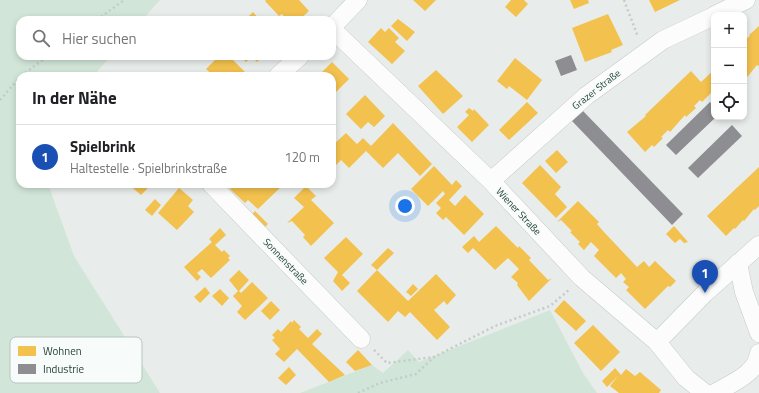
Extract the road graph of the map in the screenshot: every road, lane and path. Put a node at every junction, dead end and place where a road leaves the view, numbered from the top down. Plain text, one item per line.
1 (124, 0) edge
2 (358, 0) edge
3 (624, 0) edge
4 (746, 0) edge
5 (721, 12) edge
6 (102, 16) edge
7 (711, 17) edge
8 (336, 24) edge
9 (336, 32) edge
10 (644, 54) junction
11 (43, 60) edge
12 (296, 60) edge
13 (27, 72) edge
14 (282, 72) edge
15 (16, 82) edge
16 (0, 100) edge
17 (491, 181) junction
18 (215, 188) edge
19 (759, 245) edge
20 (738, 263) junction
21 (582, 278) junction
22 (759, 333) edge
23 (361, 339) joint
24 (657, 342) junction
25 (759, 353) edge
26 (434, 357) junction
27 (358, 393) edge
28 (705, 393) edge
29 (715, 393) edge

1 - 6 path
2 - 8 street
3 - 10 path
4 - 5 street, Grazer Straße
7 - 10 street, Grazer Straße
9 - 17 street, Wiener Straße
10 - 17 street, Grazer Straße
11 - 13 path
12 - 14 street
15 - 16 path
17 - 21 street, Wiener Straße
18 - 23 street, Sonnenstraße
19 - 20 street
20 - 22 street
20 - 24 street
21 - 24 street, Wiener Straße
21 - 26 path
23 - 26 path
24 - 28 street, Wiener Straße
25 - 29 street
26 - 27 path

